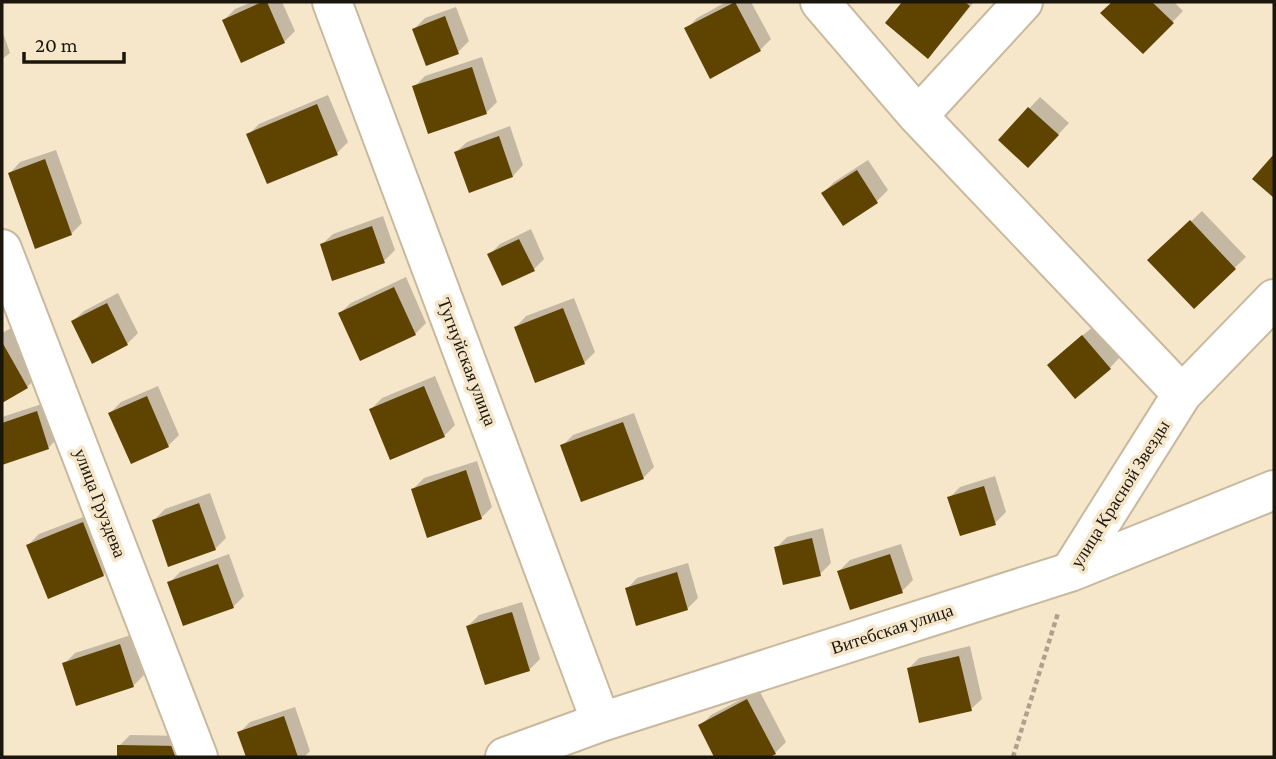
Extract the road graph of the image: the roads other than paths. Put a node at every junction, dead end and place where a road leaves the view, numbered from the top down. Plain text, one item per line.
1 (332, 2) edge
2 (820, 2) edge
3 (1023, 2) edge
4 (918, 116) junction
5 (2, 249) edge
6 (1274, 299) edge
7 (1182, 394) junction
8 (1274, 490) edge
9 (1070, 572) junction
10 (601, 722) junction
11 (198, 757) edge
12 (505, 757) edge

1 - 10 street, Тугнуйская улица
2 - 4 street
3 - 4 street
4 - 7 street
5 - 11 street, улица Груздева
6 - 7 street, улица Красной Звезды
7 - 9 street, улица Красной Звезды
8 - 9 street, Витебская улица
9 - 10 street, Витебская улица
10 - 12 street, Витебская улица

